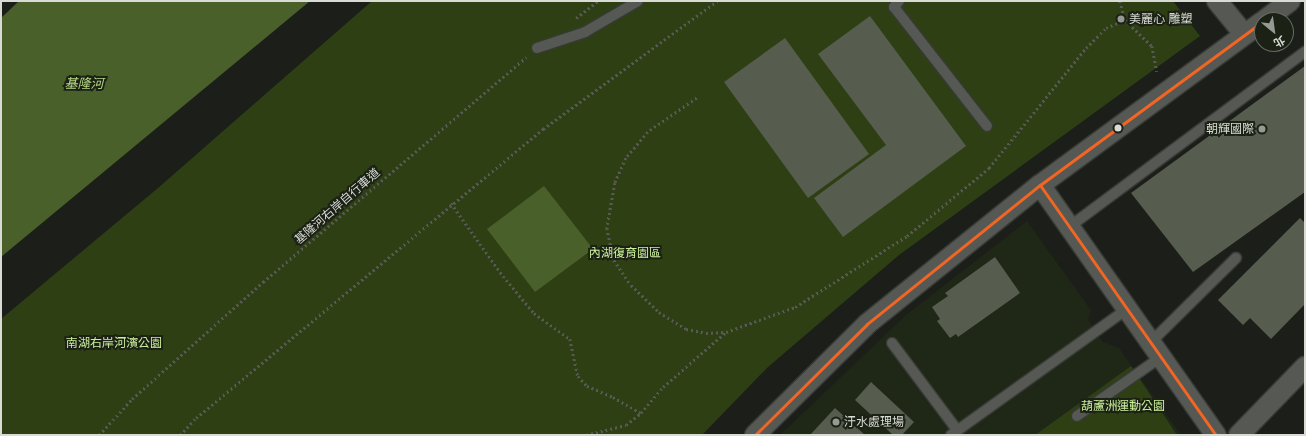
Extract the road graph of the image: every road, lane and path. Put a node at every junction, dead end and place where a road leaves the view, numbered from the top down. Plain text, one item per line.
1 (598, 1) edge
2 (638, 1) edge
3 (717, 1) edge
4 (899, 1) edge
5 (1120, 1) edge
6 (1217, 1) edge
7 (1290, 1) edge
8 (1276, 12) edge
9 (574, 20) dead end
10 (1125, 20) junction
11 (1254, 27) edge
12 (1244, 34) junction
13 (537, 48) joint
14 (1305, 52) edge
15 (1157, 72) dead end
16 (697, 98) dead end
17 (987, 126) dead end
18 (1040, 185) junction
19 (451, 203) junction
20 (1069, 227) junction
21 (1236, 258) dead end
22 (1127, 309) junction
23 (726, 332) junction
24 (892, 343) dead end
25 (1155, 350) junction
26 (1304, 366) edge
27 (641, 413) junction
28 (1076, 416) dead end
29 (954, 433) edge
30 (99, 435) edge
31 (180, 435) edge
32 (586, 435) edge
33 (755, 435) edge
34 (1216, 435) edge
35 (1239, 435) edge

1 - 9 path
2 - 13 lane
3 - 19 path
4 - 17 lane
5 - 10 path
6 - 12 street
7 - 8 street
10 - 15 path
10 - 23 path
11 - 12 street
12 - 18 street
13 - 30 path, 基隆河右岸自行車道
14 - 20 lane
16 - 23 path
18 - 20 street
18 - 33 street
19 - 27 path
19 - 31 path
20 - 22 street
21 - 25 lane
22 - 25 street
22 - 29 lane
23 - 27 path
24 - 29 lane
25 - 28 lane
25 - 34 street
26 - 35 street
27 - 32 path

